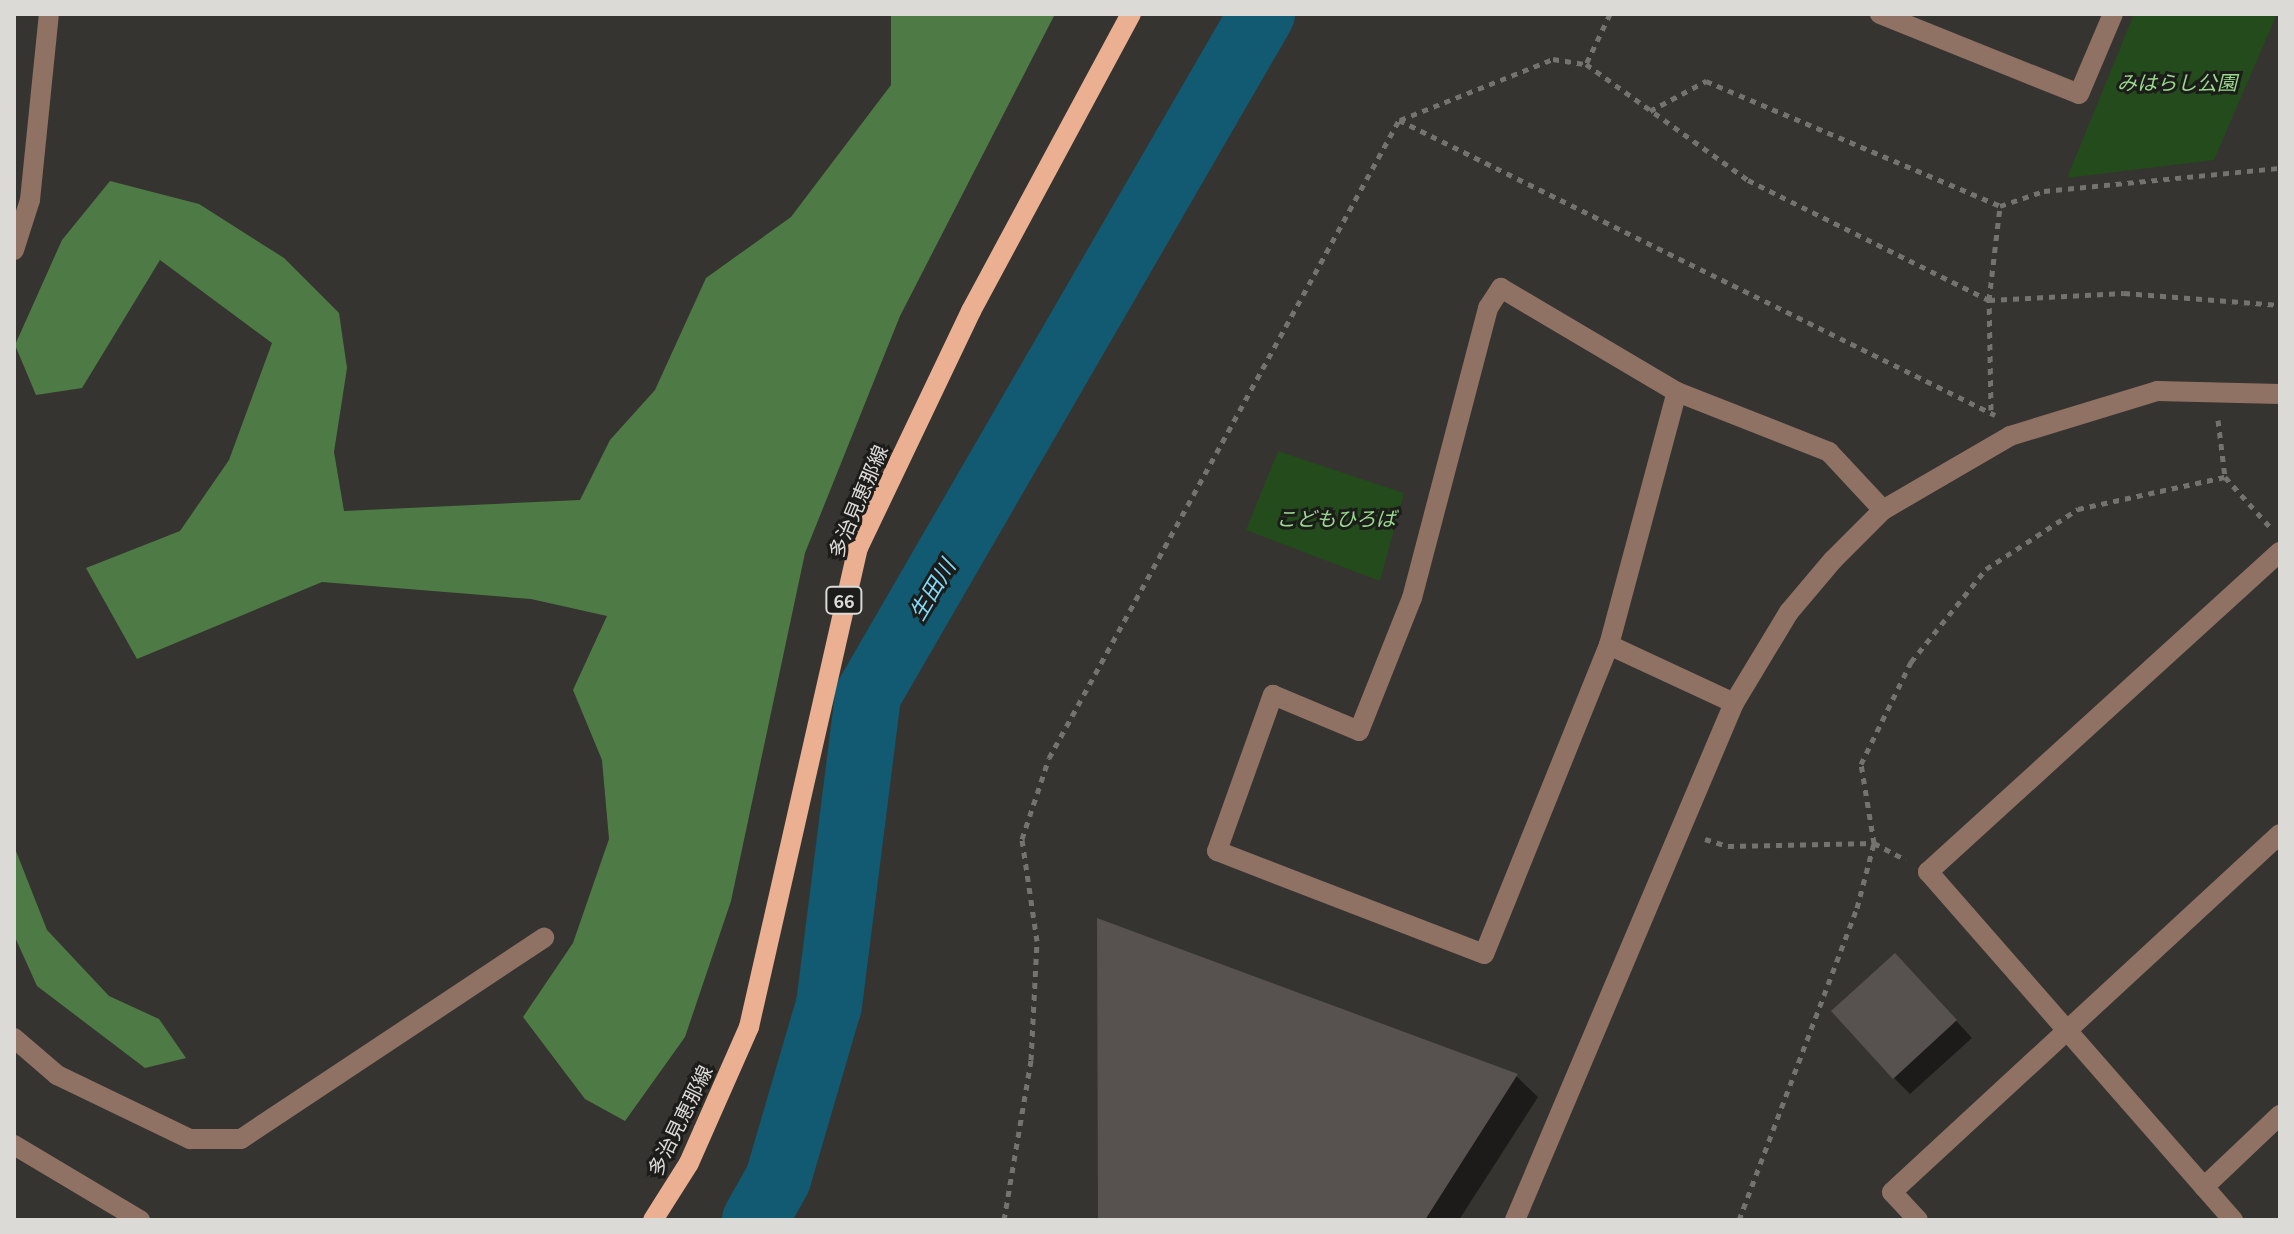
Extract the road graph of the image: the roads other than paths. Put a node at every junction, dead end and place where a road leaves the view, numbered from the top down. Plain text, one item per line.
1 (49, 14) edge
2 (1131, 14) edge
3 (1880, 14) edge
4 (2113, 14) edge
5 (14, 250) edge
6 (1677, 392) junction
7 (2280, 394) edge
8 (1883, 510) junction
9 (2280, 552) edge
10 (1609, 645) junction
11 (1734, 703) junction
12 (2280, 834) edge
13 (544, 938) dead end
14 (2066, 1026) junction
15 (14, 1038) edge
16 (2280, 1115) edge
17 (14, 1145) edge
18 (2204, 1187) junction
19 (140, 1220) edge
20 (653, 1220) edge
21 (1515, 1220) edge
22 (1918, 1220) edge
23 (2233, 1220) edge

1 - 5 street
2 - 20 main road, 多治見恵那線 / 66
3 - 4 street
6 - 8 street
6 - 10 street
6 - 10 street
7 - 8 street
8 - 11 street
9 - 14 street
10 - 11 street
11 - 21 street
12 - 14 street
13 - 15 street
14 - 18 street
14 - 22 street
16 - 18 street
17 - 19 street
18 - 23 street

